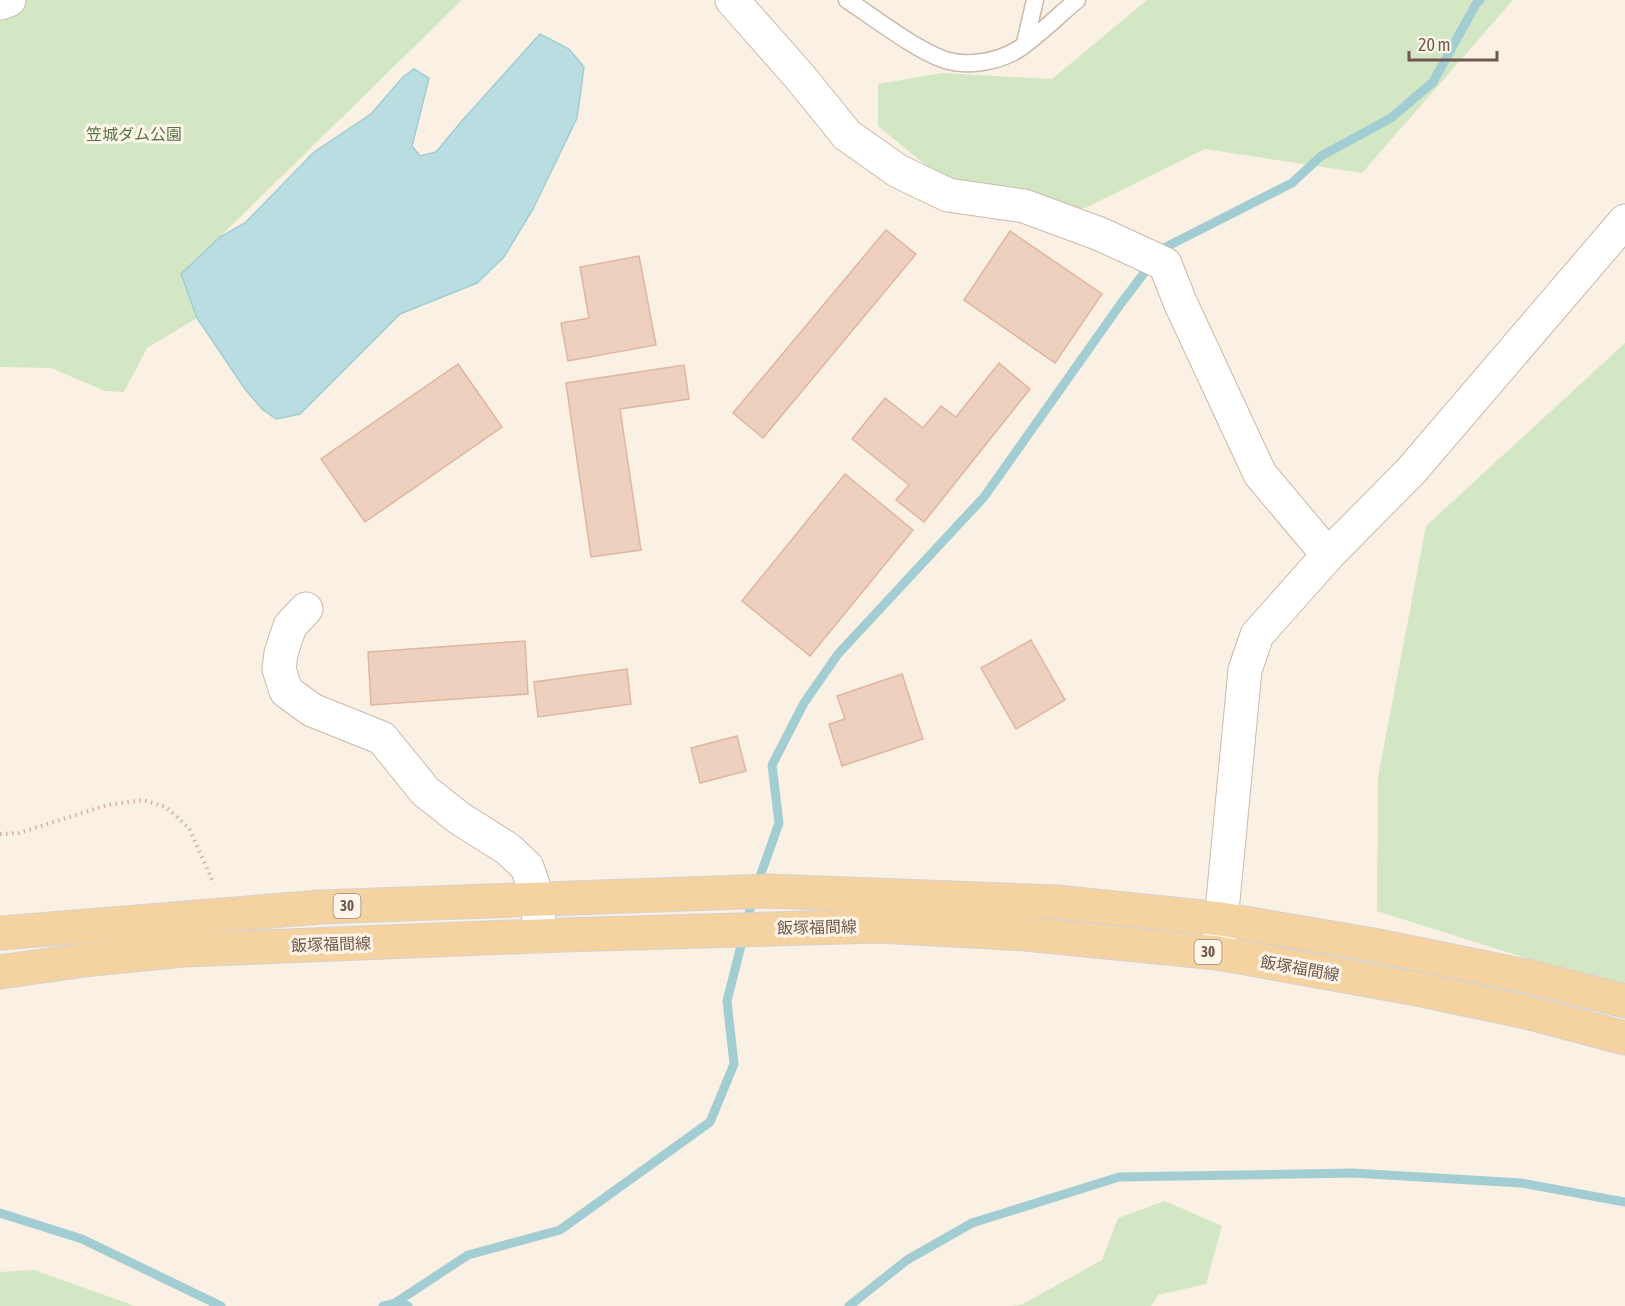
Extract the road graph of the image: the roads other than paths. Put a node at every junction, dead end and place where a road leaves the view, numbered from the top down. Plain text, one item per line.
1 (9, 0) edge
2 (732, 0) edge
3 (846, 0) edge
4 (1035, 0) edge
5 (1077, 0) edge
6 (0, 3) edge
7 (1025, 43) junction
8 (1625, 221) edge
9 (1328, 555) junction
10 (306, 609) dead end
11 (538, 899) junction
12 (1221, 919) junction
13 (0, 933) edge
14 (539, 936) junction
15 (1218, 953) junction
16 (0, 972) edge
17 (1625, 1001) edge
18 (1625, 1038) edge

1 - 6 street
2 - 9 street
3 - 7 lane
4 - 7 lane
5 - 7 lane
8 - 9 street
9 - 12 street
10 - 11 street
11 - 12 main road, 飯塚福間線 / 30
11 - 13 main road, 飯塚福間線 / 30
11 - 14 street
12 - 15 street
12 - 17 main road, 飯塚福間線 / 30
14 - 15 main road, 飯塚福間線 / 30
14 - 16 main road, 飯塚福間線 / 30
15 - 18 main road, 飯塚福間線 / 30

